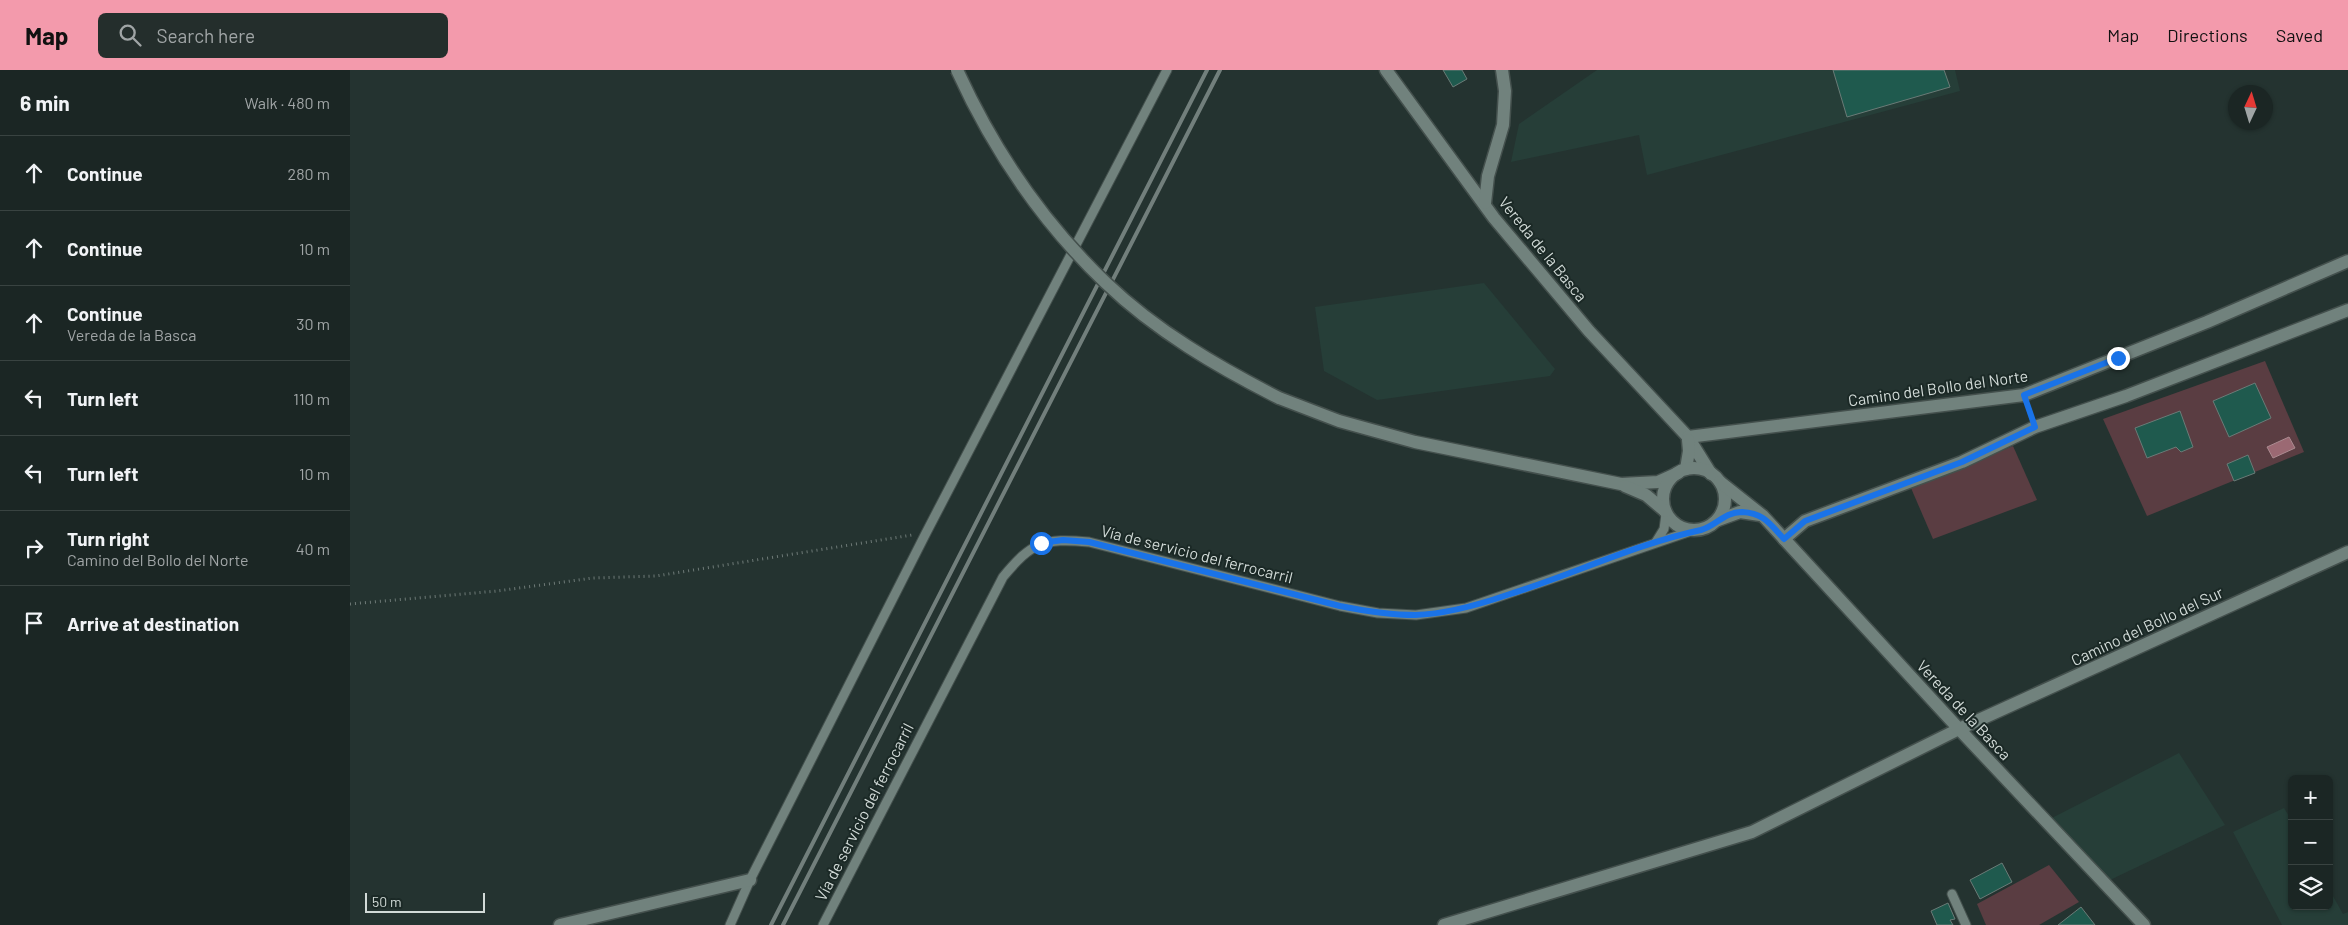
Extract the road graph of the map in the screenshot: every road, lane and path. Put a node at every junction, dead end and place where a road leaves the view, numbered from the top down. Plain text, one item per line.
1 (957, 70) edge
2 (1167, 70) edge
3 (1386, 70) edge
4 (1502, 70) edge
5 (1484, 204) junction
6 (2348, 262) edge
7 (2348, 310) edge
8 (1688, 437) junction
9 (1682, 471) junction
10 (1716, 478) junction
11 (1621, 484) junction
12 (1666, 513) junction
13 (1763, 516) junction
14 (1718, 520) junction
15 (1694, 530) junction
16 (926, 533) junction
17 (1784, 539) junction
18 (1656, 542) junction
19 (2348, 552) edge
20 (350, 604) edge
21 (1959, 729) junction
22 (750, 880) junction
23 (1952, 894) dead end
24 (2138, 923) edge
25 (560, 925) edge
26 (730, 925) edge
27 (823, 925) edge
28 (1444, 925) edge
29 (1966, 925) edge

1 - 11 street, bridge
2 - 16 lane
3 - 5 street, Vereda de la Basca
4 - 5 street
5 - 8 street, Vereda de la Basca
6 - 8 street, Camino del Bollo del Norte
7 - 17 street
8 - 9 street
8 - 10 street, Vereda de la Basca
9 - 10 street
9 - 11 street
9 - 12 street
10 - 13 street, Vereda de la Basca
10 - 14 street
11 - 12 street
12 - 15 street
12 - 18 lane
13 - 14 street
13 - 17 street, Vereda de la Basca
14 - 15 street
15 - 18 lane, Vía de servicio del ferrocarril
16 - 20 path
16 - 22 lane
17 - 21 street, Vereda de la Basca
18 - 27 lane, Vía de servicio del ferrocarril
19 - 21 street, Camino del Bollo del Sur
21 - 24 street, Vereda de la Basca
21 - 28 street, Camino del Bollo del Sur
22 - 25 street
22 - 26 lane
23 - 29 lane

